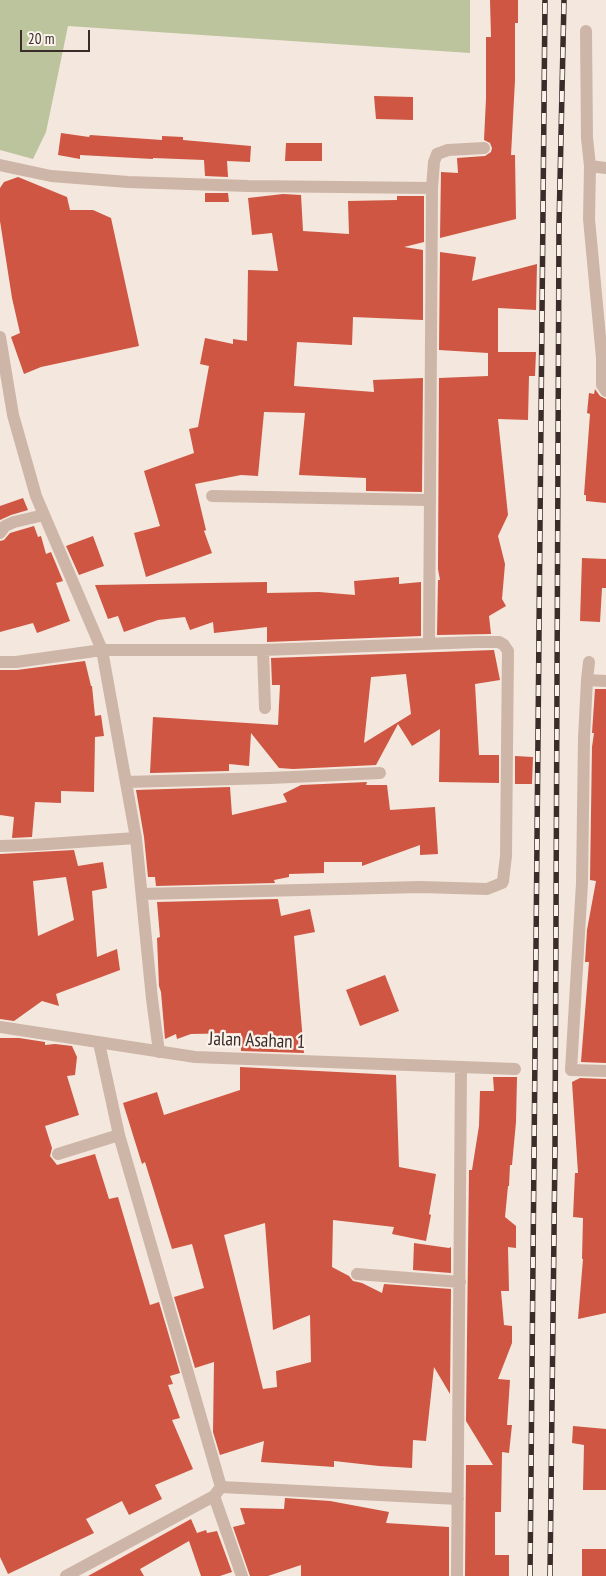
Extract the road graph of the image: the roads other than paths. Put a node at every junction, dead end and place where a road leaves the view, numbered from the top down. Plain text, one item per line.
1 (586, 31) dead end
2 (484, 148) dead end
3 (0, 165) edge
4 (590, 166) junction
5 (606, 168) edge
6 (432, 188) junction
7 (0, 337) edge
8 (606, 391) edge
9 (212, 496) dead end
10 (430, 500) junction
11 (44, 515) junction
12 (0, 533) edge
13 (429, 644) junction
14 (102, 650) junction
15 (263, 650) junction
16 (0, 662) edge
17 (589, 662) dead end
18 (586, 680) junction
19 (606, 681) edge
20 (265, 708) dead end
21 (380, 773) dead end
22 (126, 782) junction
23 (136, 838) junction
24 (0, 846) edge
25 (142, 894) junction
26 (0, 1027) edge
27 (99, 1043) junction
28 (159, 1052) junction
29 (461, 1067) junction
30 (515, 1069) dead end
31 (606, 1071) edge
32 (119, 1135) junction
33 (58, 1154) dead end
34 (357, 1274) dead end
35 (460, 1282) junction
36 (218, 1491) junction
37 (458, 1498) junction
38 (66, 1576) edge
39 (242, 1576) edge
40 (457, 1576) edge

1 - 4 street
2 - 6 street
3 - 6 street
4 - 5 street
4 - 8 street
6 - 10 street
7 - 11 street
9 - 10 street
10 - 13 street
11 - 12 street
11 - 14 street
13 - 15 street
13 - 25 street
14 - 15 street
14 - 16 street
14 - 22 street
15 - 20 street
17 - 18 street
18 - 19 street
18 - 31 street
21 - 22 street
22 - 23 street
23 - 24 street
23 - 25 street
25 - 28 street
26 - 27 street, Jalan Asahan 1
27 - 28 street, Jalan Asahan 1
27 - 32 street
28 - 29 street, Jalan Asahan 1
29 - 30 street, Jalan Asahan 1
29 - 35 street
32 - 33 street
32 - 36 street
34 - 35 street
35 - 37 street
36 - 37 street
36 - 38 street
36 - 39 street
37 - 40 street

